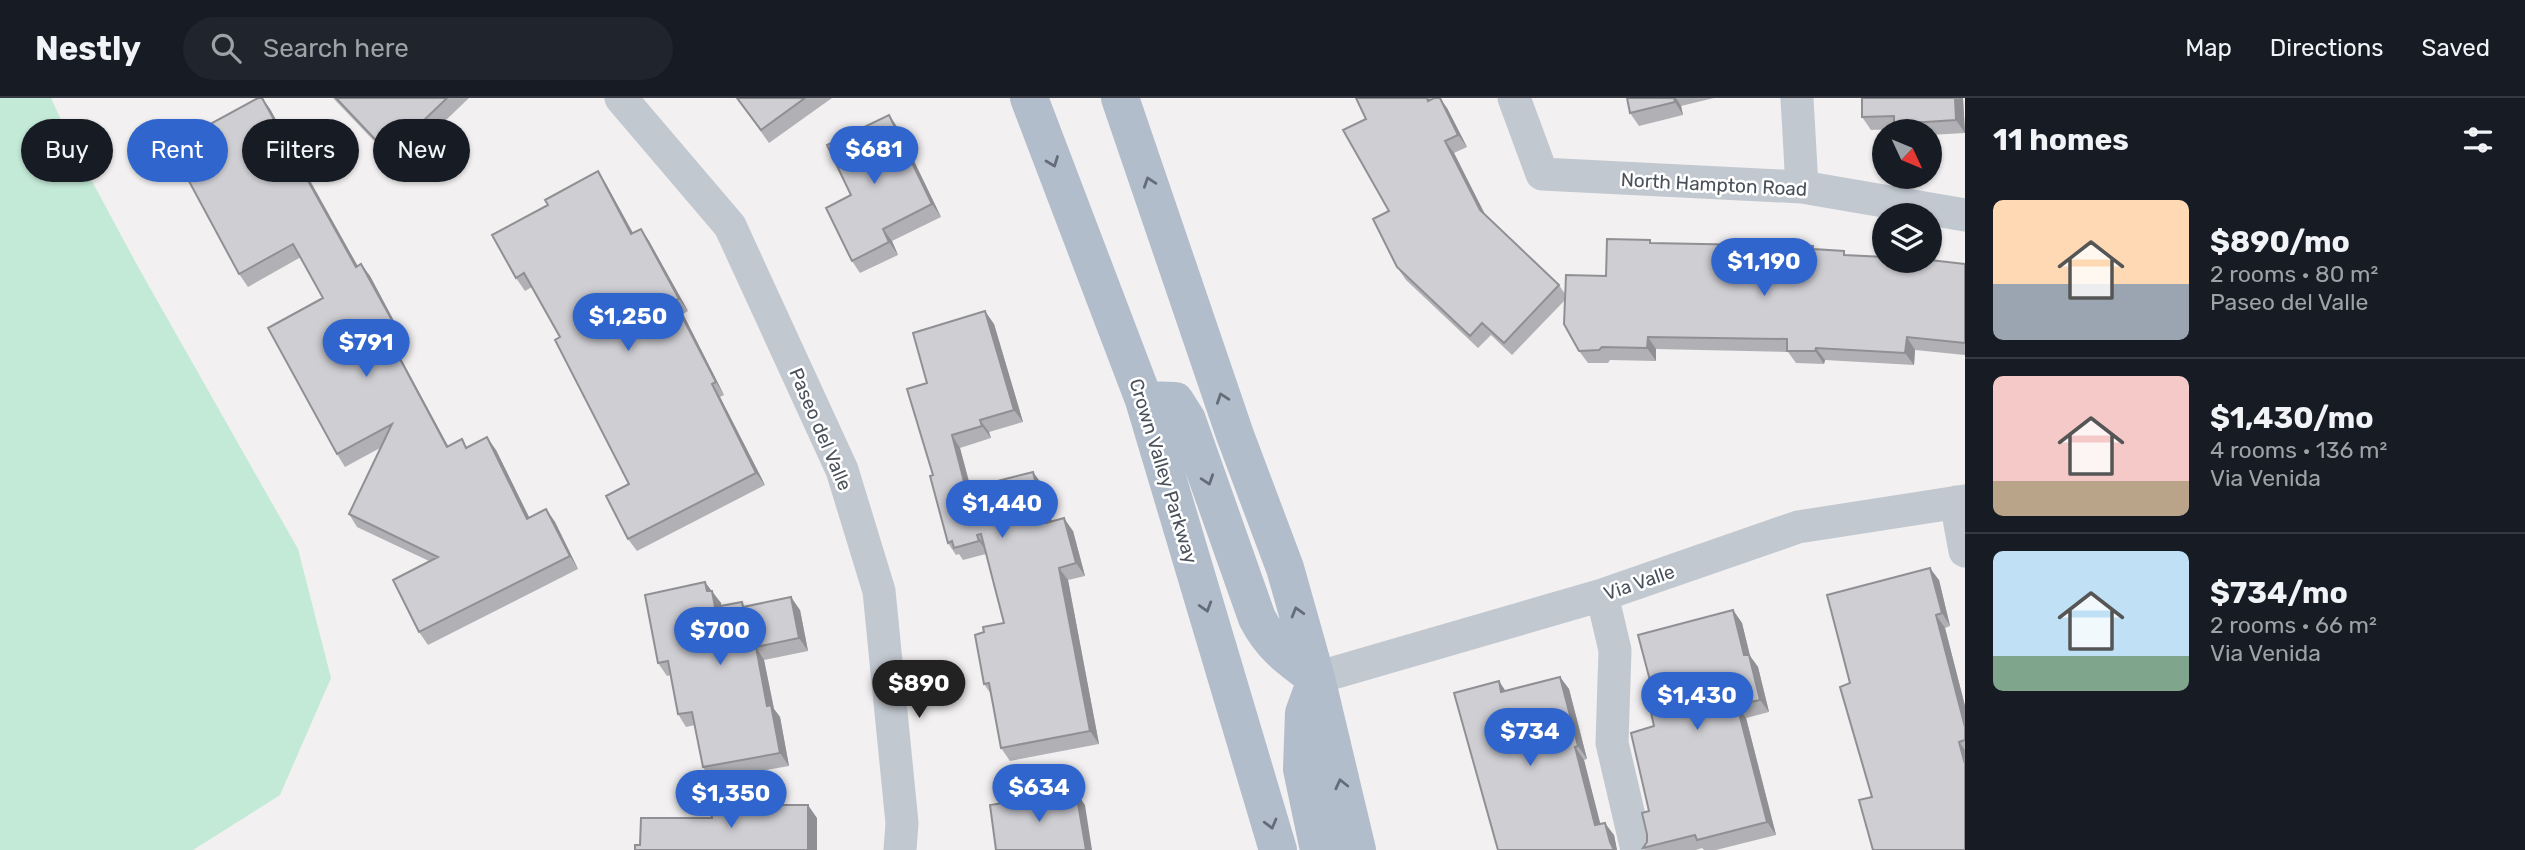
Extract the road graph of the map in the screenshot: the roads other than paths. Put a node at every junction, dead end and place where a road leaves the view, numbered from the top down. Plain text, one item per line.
1 (621, 98) edge
2 (1029, 98) edge
3 (1120, 98) edge
4 (1514, 98) edge
5 (1797, 98) edge
6 (1802, 187) junction
7 (1965, 215) edge
8 (1144, 400) junction
9 (1960, 502) edge
10 (1965, 551) edge
11 (1602, 595) junction
12 (1316, 678) junction
13 (900, 850) edge
14 (1278, 850) edge
15 (1319, 850) edge
16 (1357, 850) edge
17 (1637, 850) edge

1 - 13 street, Paseo del Valle
2 -> 8 main road, Crown Valley Parkway
12 -> 3 main road
4 - 6 street, North Hampton Road
5 - 6 street
6 - 7 street, North Hampton Road
8 -> 12 main road
8 -> 14 main road, Crown Valley Parkway
9 - 10 street
9 - 11 street, Via Valle
11 - 12 street, Via Valle
11 - 17 street
12 - 15 main road
16 -> 12 main road

